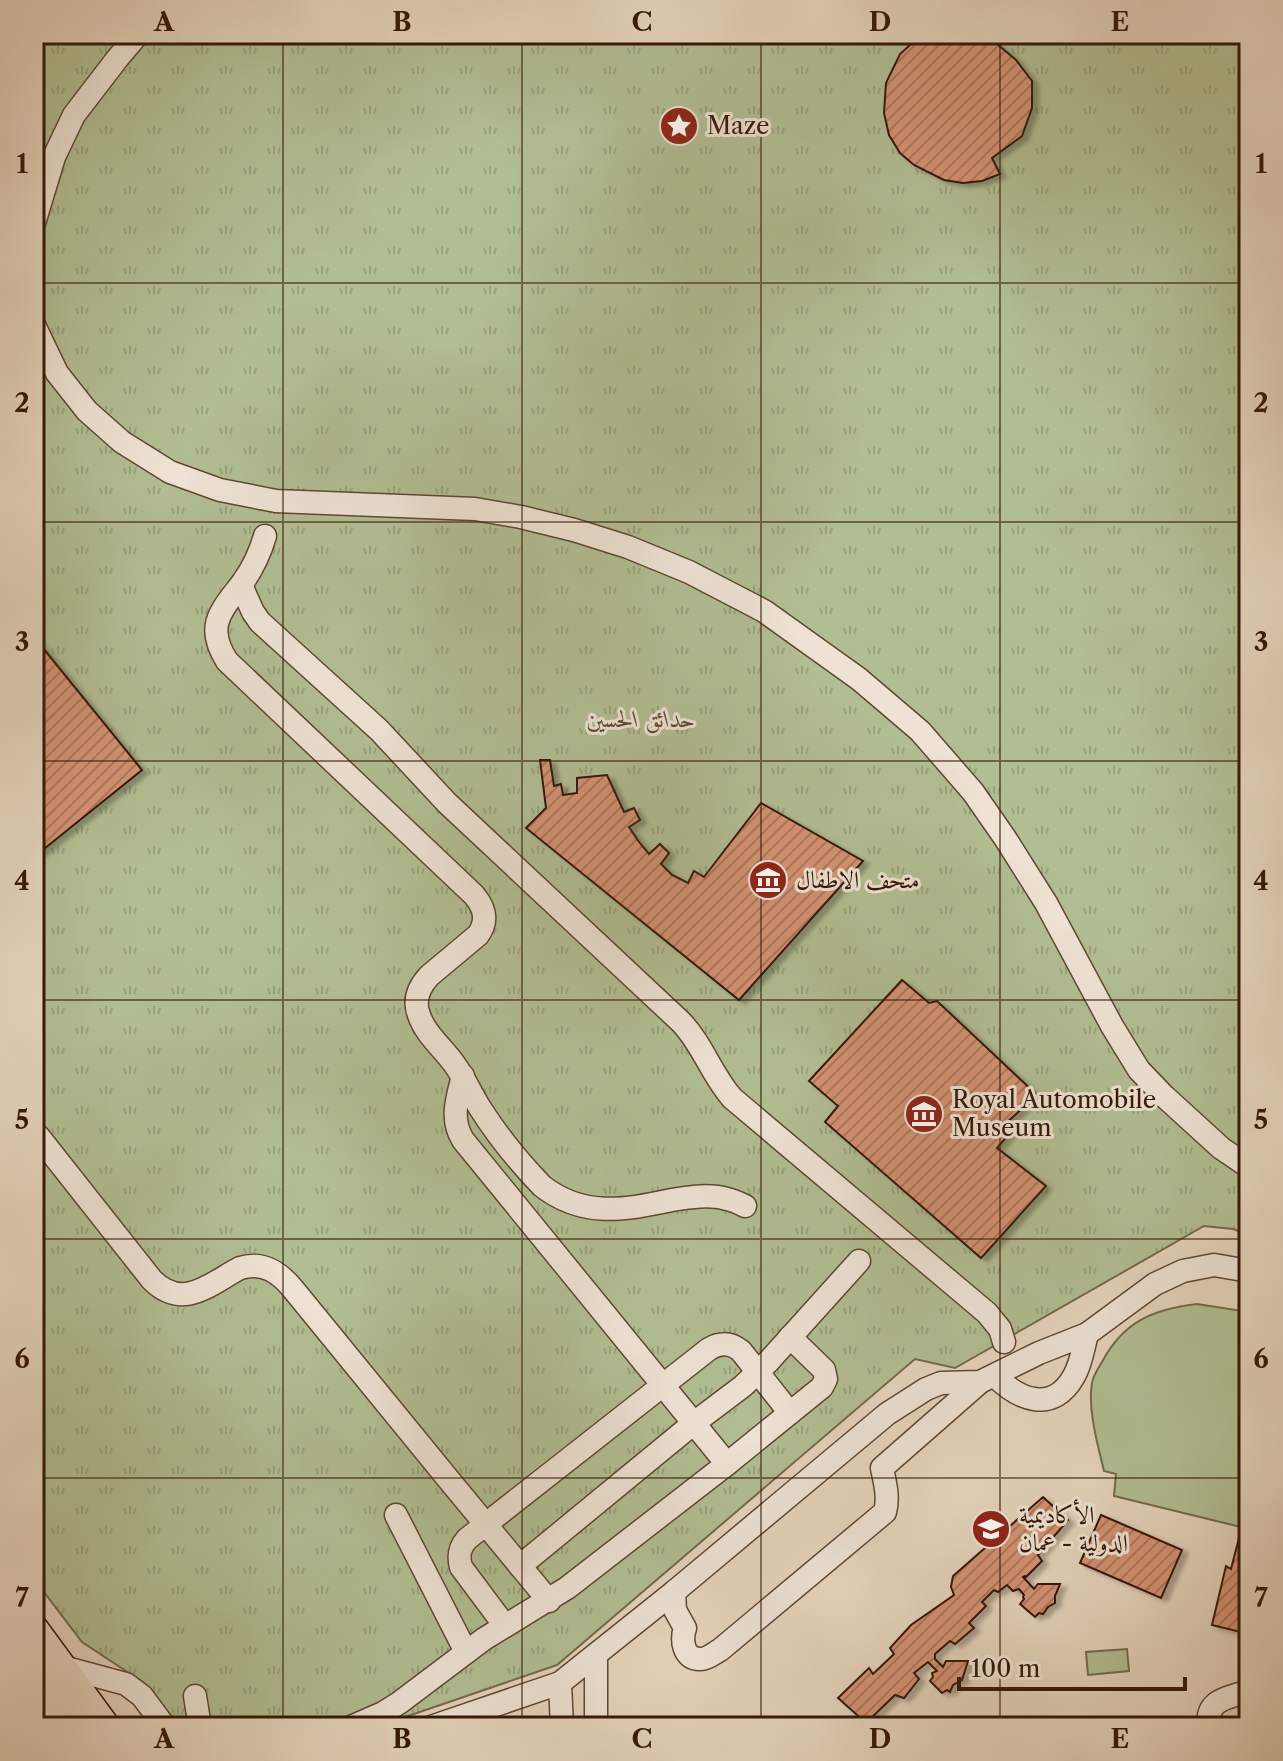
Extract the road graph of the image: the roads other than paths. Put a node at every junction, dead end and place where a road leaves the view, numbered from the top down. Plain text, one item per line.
1 (138, 34) edge
2 (34, 223) edge
3 (34, 325) edge
4 (265, 536) dead end
5 (241, 585) junction
6 (463, 1076) junction
7 (39, 1137) dead end
8 (1249, 1167) edge
9 (745, 1206) dead end
10 (859, 1261) dead end
11 (1249, 1271) edge
12 (1087, 1334) junction
13 (790, 1337) junction
14 (1004, 1342) dead end
15 (758, 1372) junction
16 (988, 1379) junction
17 (663, 1385) junction
18 (790, 1413) junction
19 (694, 1423) junction
20 (727, 1464) junction
21 (396, 1515) dead end
22 (486, 1525) junction
23 (520, 1566) junction
24 (674, 1592) junction
25 (549, 1601) junction
26 (505, 1626) junction
27 (34, 1629) edge
28 (466, 1652) junction
29 (596, 1655) junction
30 (63, 1667) junction
31 (34, 1672) edge
32 (560, 1683) junction
33 (1249, 1691) edge
34 (195, 1696) dead end
35 (34, 1703) edge
36 (74, 1726) edge
37 (106, 1727) edge
38 (165, 1727) edge
39 (200, 1727) edge
40 (351, 1727) edge
41 (431, 1727) edge
42 (562, 1727) edge
43 (596, 1727) edge
44 (1209, 1727) edge

1 - 2 street
3 - 8 street
4 - 5 street
5 - 6 street
5 - 14 street
6 - 9 street
6 - 17 street
7 - 22 street
10 - 13 street
11 - 12 street
12 - 16 street
12 - 16 street
13 - 15 street
13 - 18 street
15 - 17 street
15 - 18 street
15 - 19 street
16 - 24 street
16 - 24 street
17 - 19 street
17 - 22 street
18 - 20 street
19 - 20 street
19 - 23 street
20 - 25 street
21 - 28 street
22 - 23 street
22 - 26 street
23 - 25 street
24 - 29 street
25 - 26 street
26 - 28 street
27 - 30 main road
28 - 40 street
29 - 32 street
29 - 43 street
30 - 37 main road
30 - 38 street
31 - 36 main road
32 - 41 street
32 - 42 street
33 - 44 street
34 - 39 street
35 - 36 street

